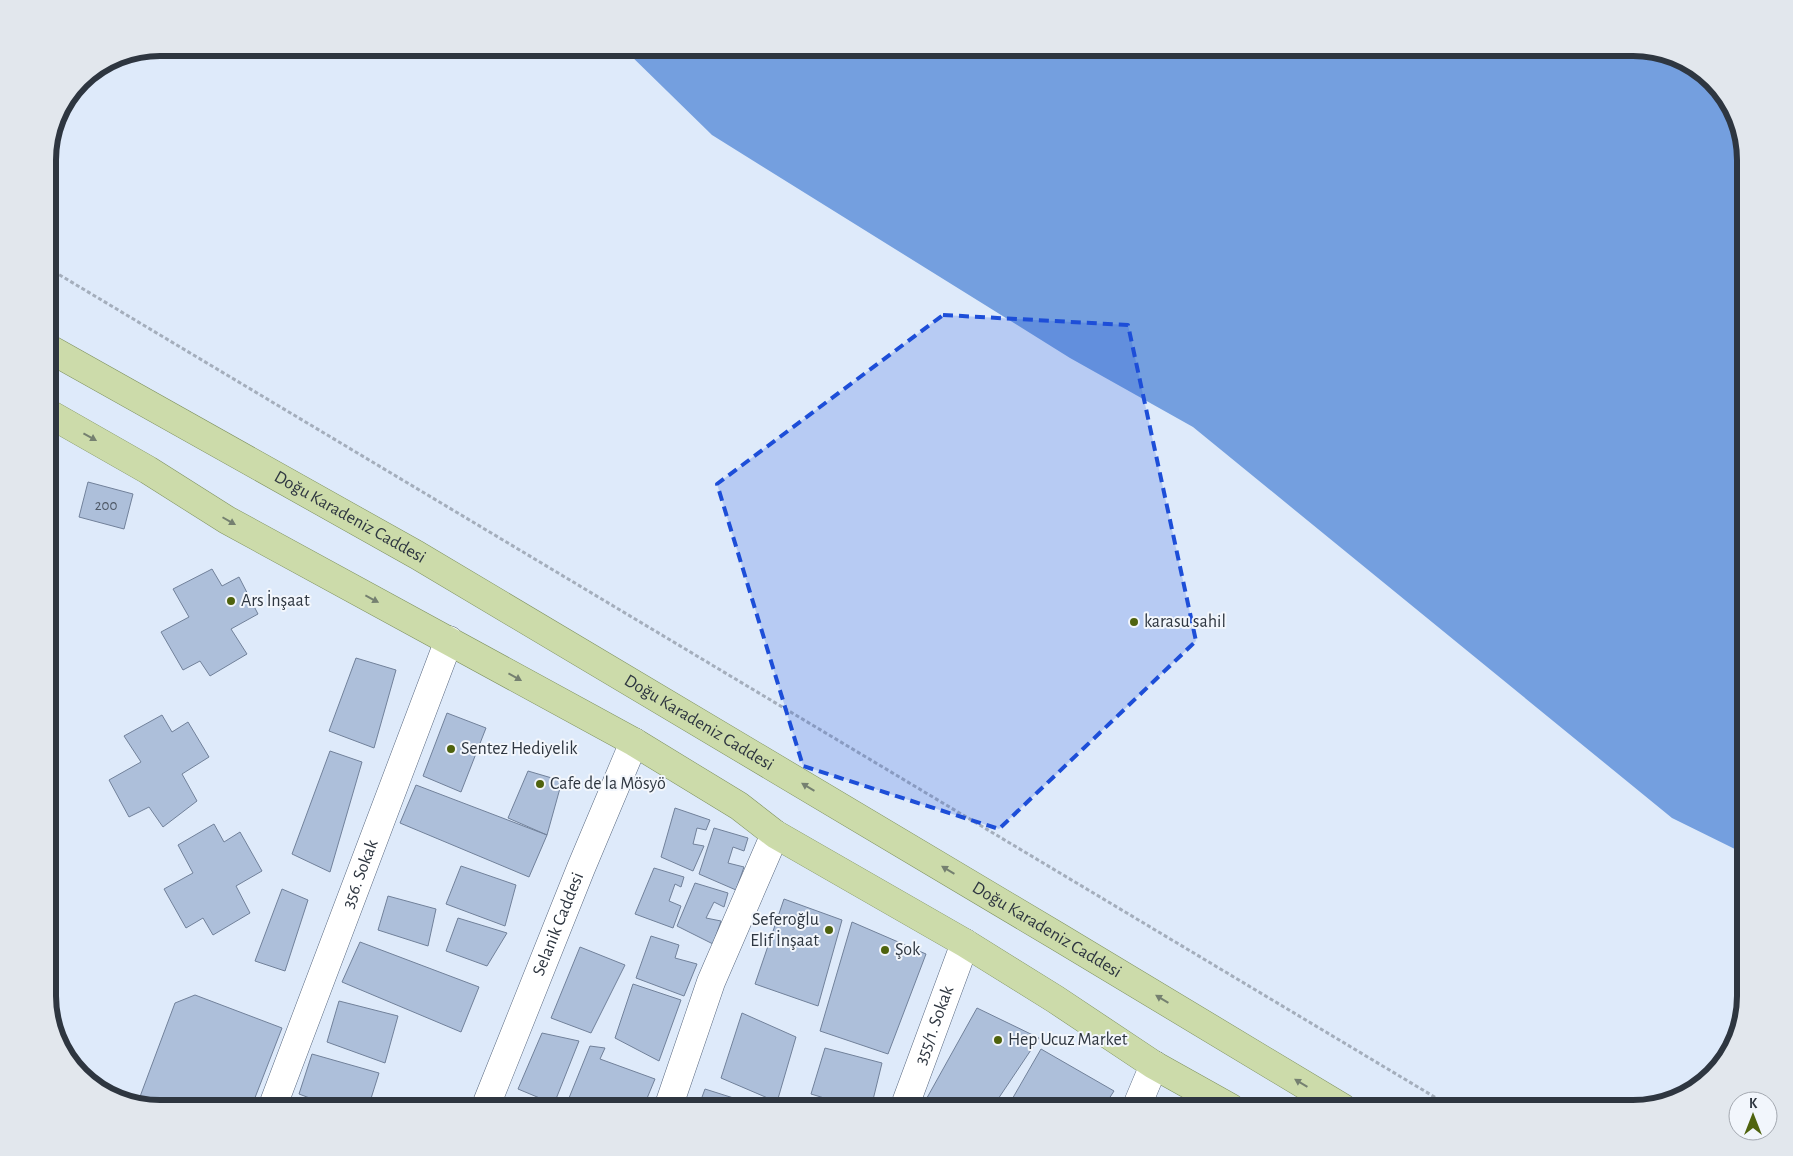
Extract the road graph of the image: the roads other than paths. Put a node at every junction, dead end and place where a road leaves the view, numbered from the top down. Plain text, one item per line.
1 (56, 352) edge
2 (56, 418) edge
3 (448, 640) junction
4 (634, 742) junction
5 (775, 834) junction
6 (965, 943) junction
7 (1154, 1065) junction
8 (275, 1100) edge
9 (487, 1100) edge
10 (671, 1100) edge
11 (907, 1100) edge
12 (1139, 1100) edge
13 (1216, 1100) edge
14 (1330, 1100) edge

14 -> 1 main road, Doğu Karadeniz Caddesi
2 -> 3 main road
3 -> 4 main road
3 - 8 street, 356. Sokak
4 - 5 main road
4 - 9 street, Selanik Caddesi
5 - 6 main road
5 - 10 street
6 - 7 main road
6 - 11 street, 355/1. Sokak
7 - 12 street
7 - 13 main road

